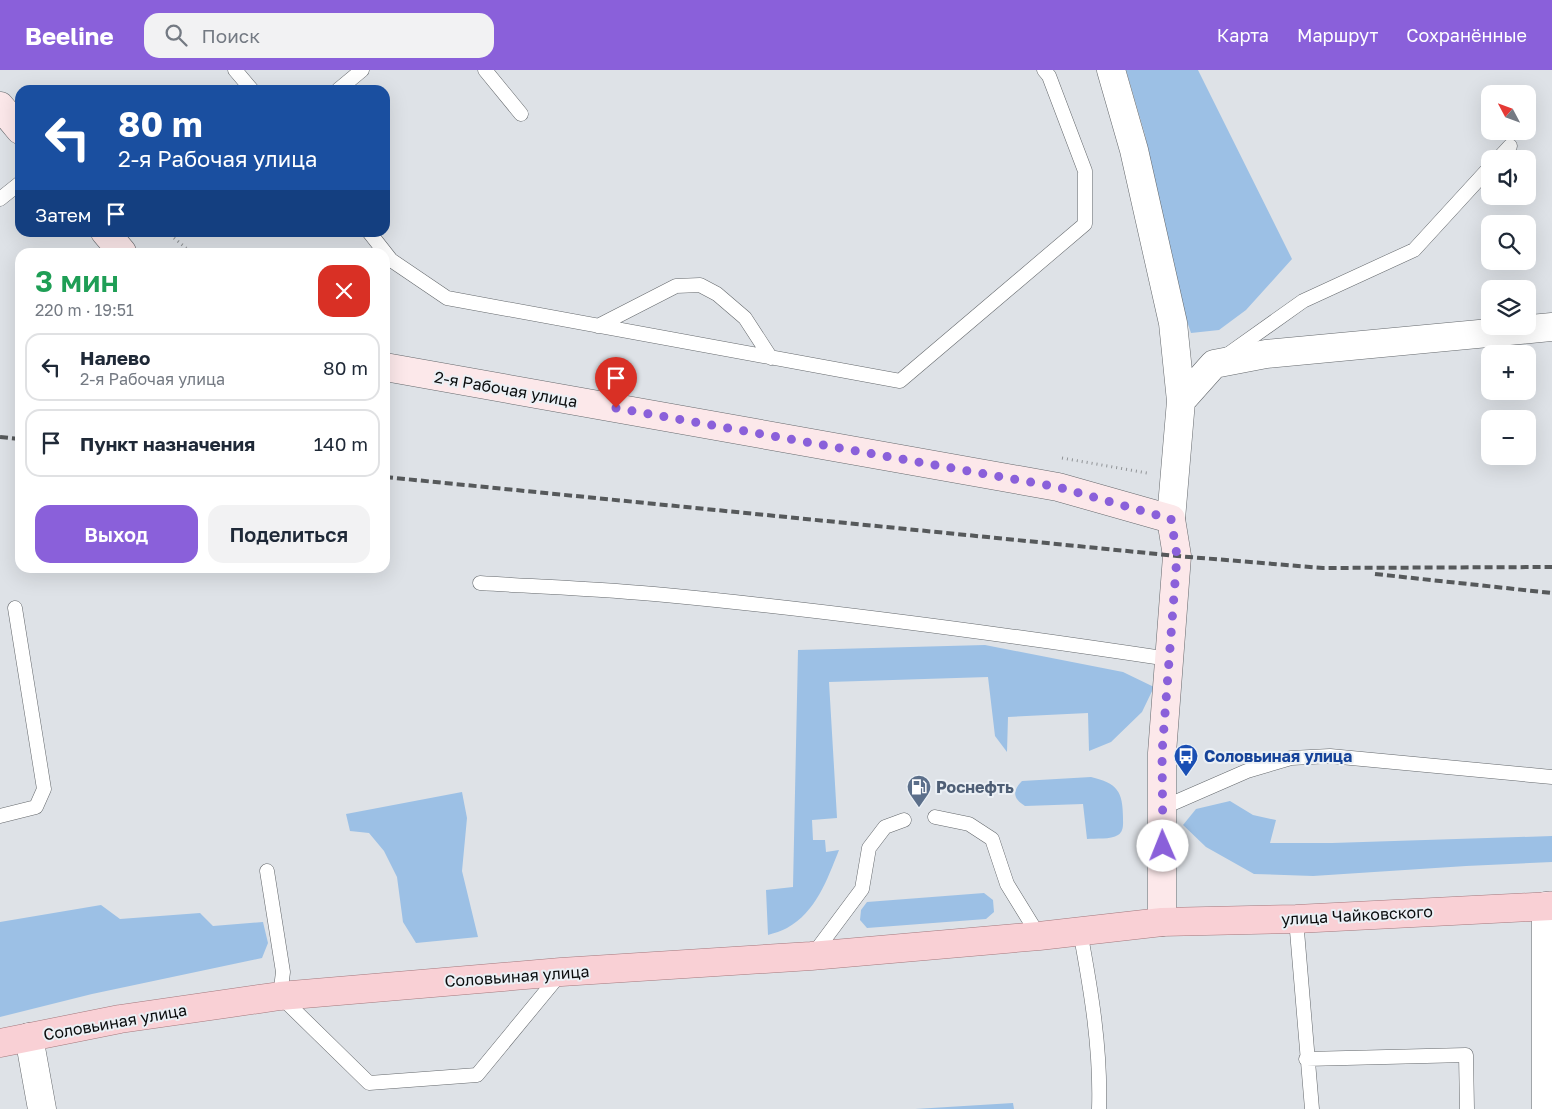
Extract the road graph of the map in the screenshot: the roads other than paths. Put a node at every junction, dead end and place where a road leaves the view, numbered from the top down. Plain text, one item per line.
1 (236, 70) edge
2 (362, 70) edge
3 (485, 70) edge
4 (1044, 70) edge
5 (1111, 70) edge
6 (248, 85) edge
7 (344, 85) edge
8 (0, 106) edge
9 (521, 114) dead end
10 (15, 124) edge
11 (1510, 146) dead end
12 (1506, 150) edge
13 (1481, 177) edge
14 (15, 187) edge
15 (0, 199) edge
16 (109, 237) edge
17 (373, 237) edge
18 (119, 248) edge
19 (382, 248) edge
20 (390, 259) edge
21 (598, 326) junction
22 (1552, 327) edge
23 (771, 358) junction
24 (1214, 364) junction
25 (390, 368) edge
26 (1181, 401) junction
27 (1171, 519) junction
28 (480, 583) dead end
29 (15, 608) dead end
30 (1169, 659) junction
31 (1552, 777) edge
32 (1162, 808) junction
33 (0, 816) edge
34 (935, 817) dead end
35 (904, 820) dead end
36 (267, 872) dead end
37 (1549, 906) edge
38 (1296, 919) junction
39 (1162, 922) junction
40 (1080, 932) junction
41 (1039, 936) junction
42 (811, 956) junction
43 (561, 972) junction
44 (280, 996) junction
45 (29, 1037) junction
46 (0, 1043) edge
47 (1306, 1059) junction
48 (42, 1109) edge
49 (1099, 1109) edge
50 (1312, 1109) edge
51 (1467, 1109) edge
52 (1546, 1109) edge

1 - 6 lane
2 - 7 lane
3 - 9 lane
4 - 23 lane
5 - 26 street
8 - 10 main road
11 - 12 lane
13 - 24 lane
14 - 15 lane
16 - 18 main road
17 - 19 lane
20 - 21 lane
21 - 23 lane
21 - 23 lane
22 - 24 street
24 - 26 street
25 - 27 main road, 2-я Рабочая улица
26 - 27 street
27 - 30 main road
28 - 30 lane
29 - 33 lane
30 - 32 main road
31 - 32 lane
32 - 39 main road
34 - 41 lane
35 - 42 lane
36 - 44 lane
37 - 38 main road, улица Чайковского
37 - 52 street
38 - 39 main road, улица Чайковского
38 - 47 lane
39 - 40 main road, Соловьиная улица
40 - 41 main road, Соловьиная улица
40 - 49 lane
41 - 42 main road, Соловьиная улица
42 - 43 main road, Соловьиная улица
43 - 44 main road, Соловьиная улица
43 - 44 lane
44 - 45 main road, Соловьиная улица
45 - 46 main road
45 - 48 street, Соловьиная улица
47 - 50 lane
47 - 51 lane

